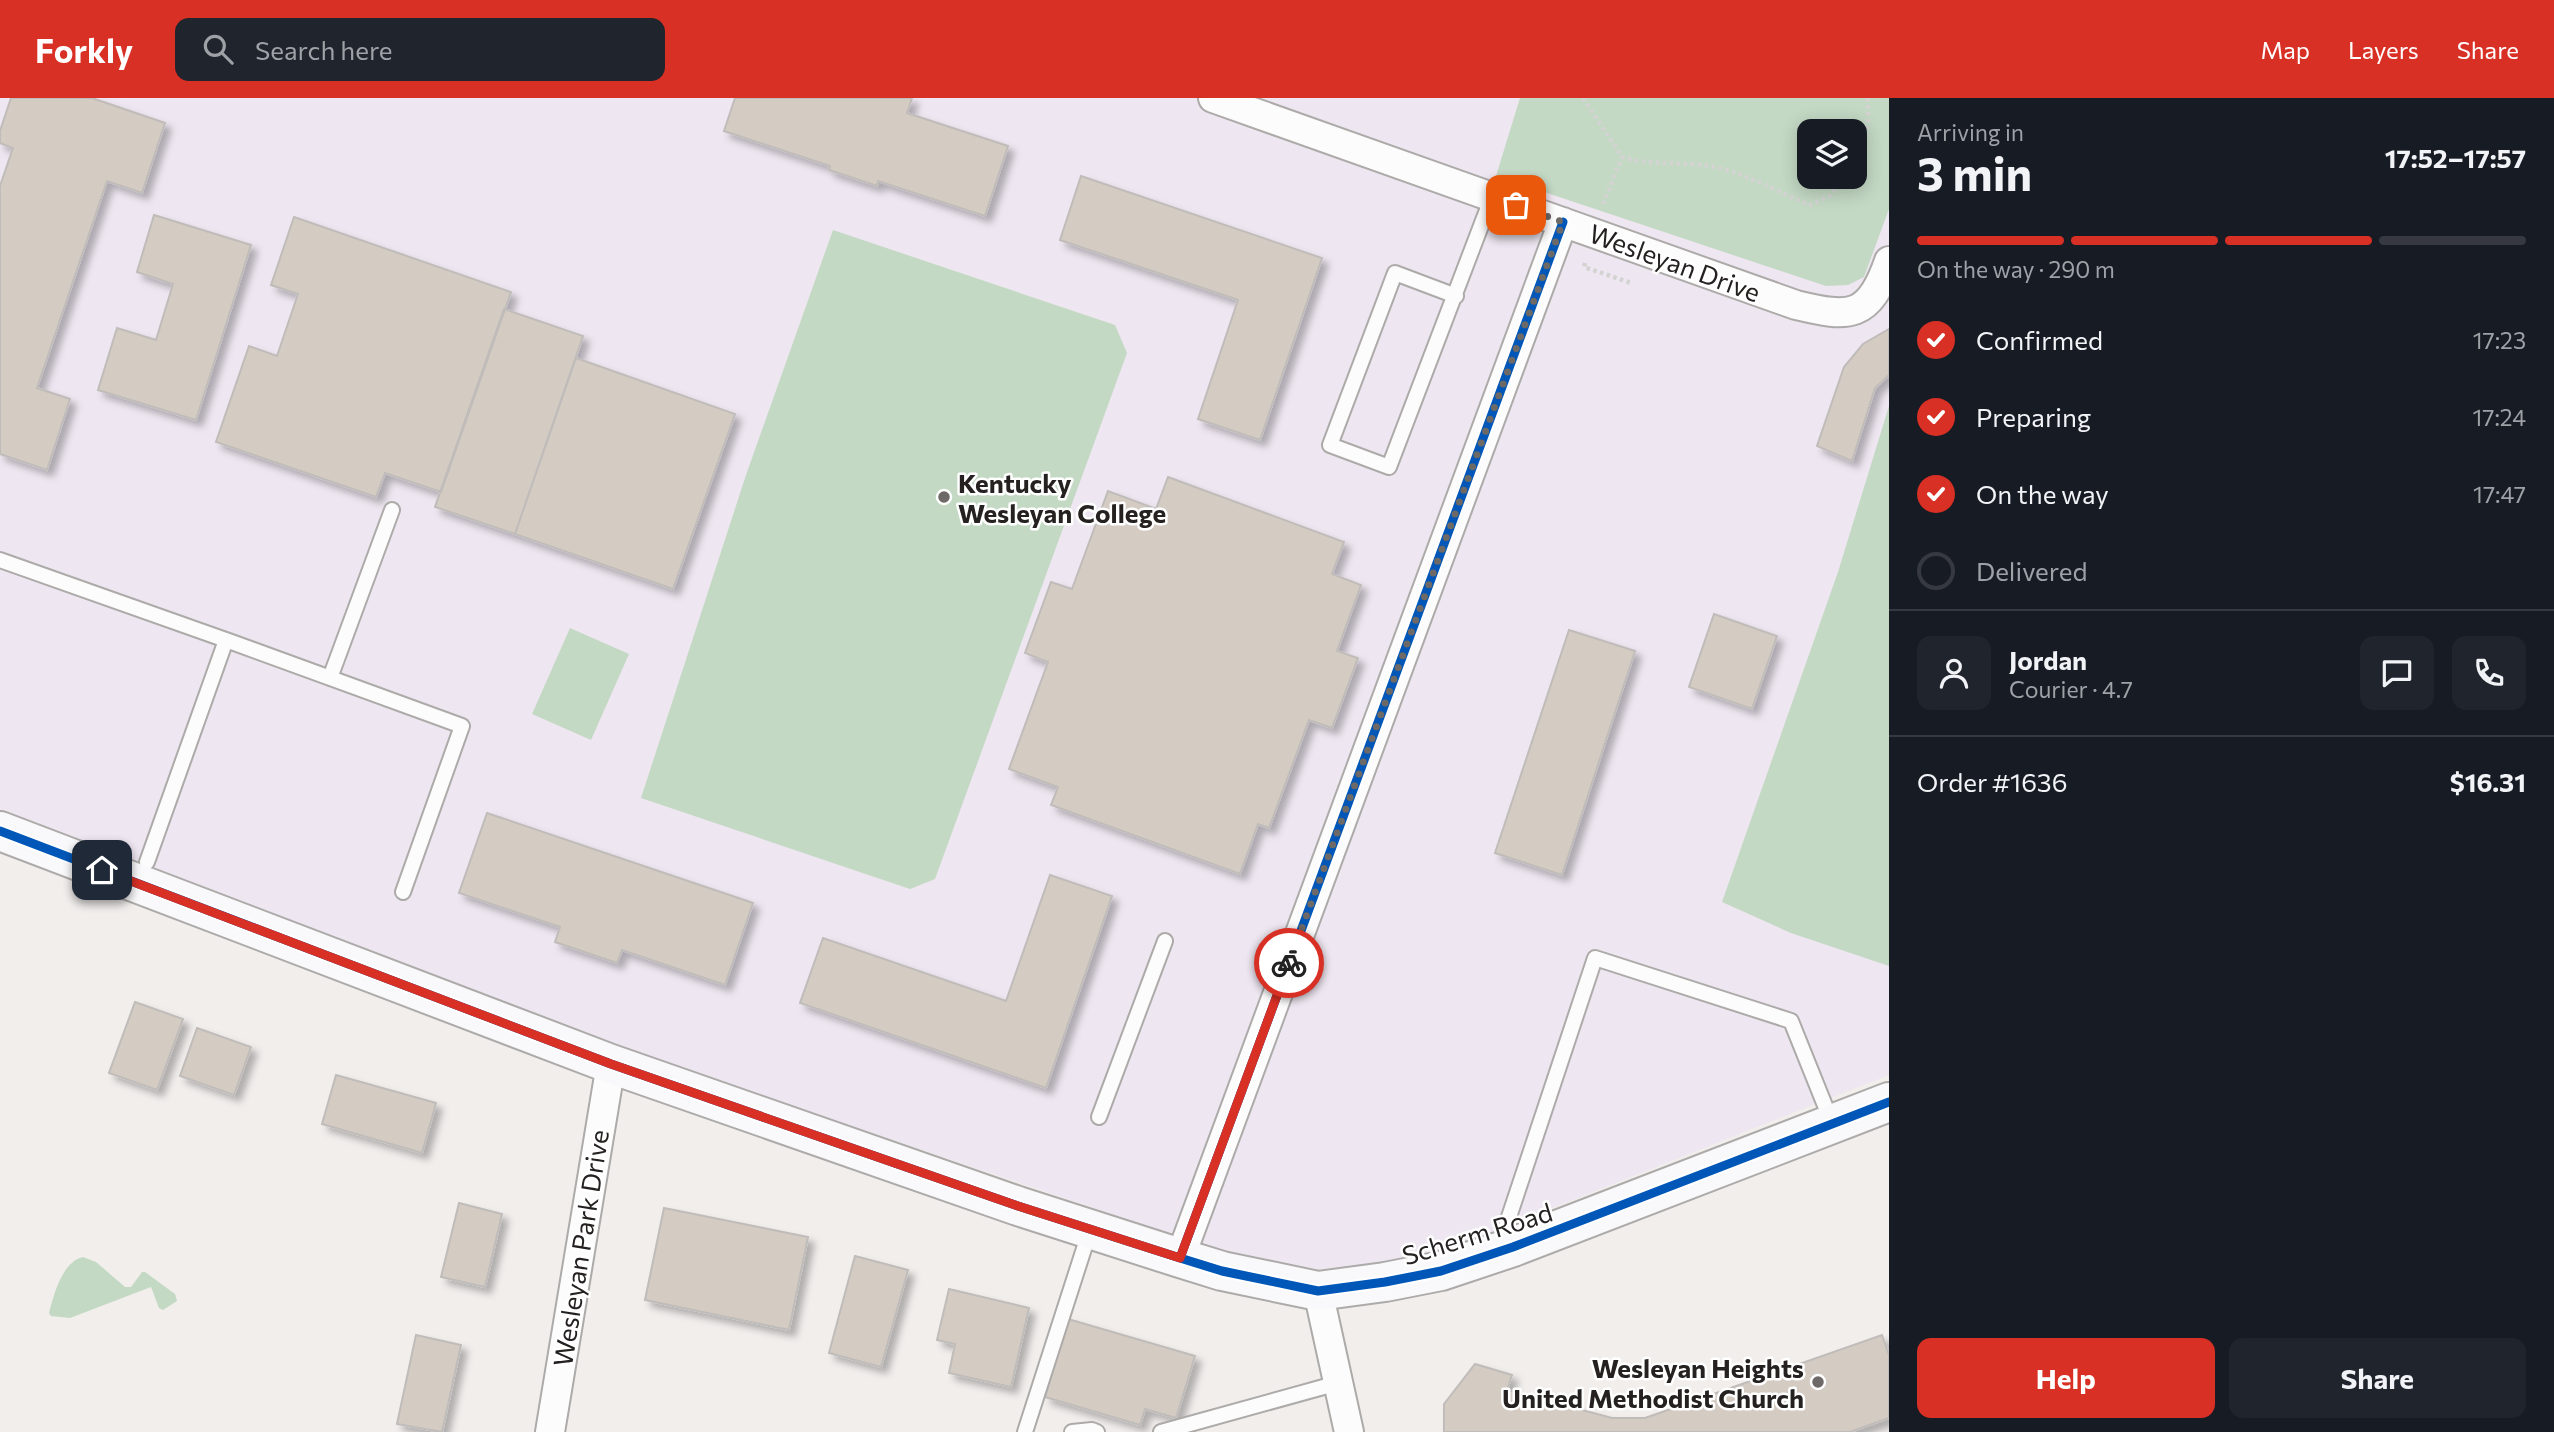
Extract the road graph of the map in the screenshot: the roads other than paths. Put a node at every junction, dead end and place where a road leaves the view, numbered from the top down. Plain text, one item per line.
1 (1213, 98) edge
2 (1492, 197) junction
3 (1563, 222) junction
4 (1889, 261) edge
5 (1456, 296) junction
6 (392, 510) dead end
7 (0, 560) edge
8 (226, 640) junction
9 (330, 678) junction
10 (0, 831) edge
11 (147, 862) dead end
12 (403, 892) dead end
13 (1165, 941) dead end
14 (611, 1064) junction
15 (1889, 1102) edge
16 (1099, 1117) dead end
17 (1833, 1124) junction
18 (1090, 1229) junction
19 (1498, 1252) junction
20 (1180, 1258) junction
21 (1318, 1291) junction
22 (1338, 1383) junction
23 (550, 1432) edge
24 (1025, 1432) edge
25 (1072, 1432) edge
26 (1097, 1432) edge
27 (1161, 1432) edge
28 (1349, 1432) edge

1 - 2 street, Wesleyan Drive
2 - 3 street, Wesleyan Drive
2 - 5 lane
3 - 4 street, Wesleyan Drive
3 - 20 street
5 - 5 lane
6 - 9 lane
7 - 8 lane
8 - 9 lane
8 - 11 lane
9 - 12 lane
10 - 14 street, Scherm Road
13 - 16 lane
14 - 18 street, Scherm Road
14 - 23 street, Wesleyan Park Drive
15 - 17 street, Scherm Road
17 - 19 street, Scherm Road
17 - 19 lane
18 - 20 street, Scherm Road
18 - 24 lane
19 - 21 street, Scherm Road
20 - 21 street, Scherm Road
21 - 22 street
22 - 27 lane
22 - 28 street
25 - 26 lane

